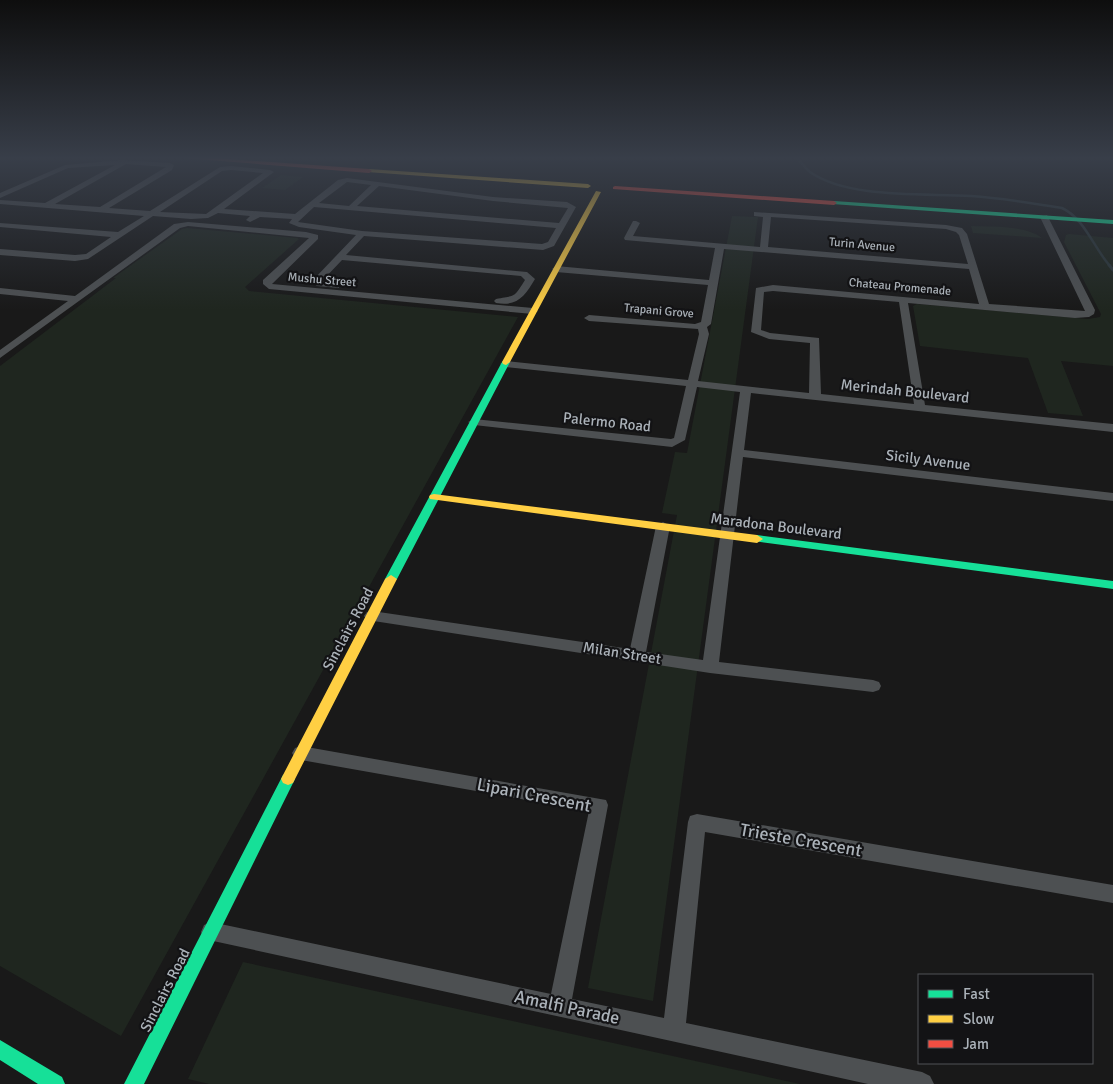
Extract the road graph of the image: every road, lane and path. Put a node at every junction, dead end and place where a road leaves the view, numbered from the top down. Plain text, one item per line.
1 (82, 209) edge
2 (160, 209) edge
3 (219, 209) edge
4 (308, 209) edge
5 (358, 209) edge
6 (571, 209) edge
7 (589, 209) edge
8 (920, 209) edge
9 (101, 210) joint
10 (216, 211) junction
11 (152, 214) junction
12 (258, 214) junction
13 (757, 214) dead end
14 (767, 215) junction
15 (297, 217) junction
16 (1044, 217) junction
17 (1113, 222) edge
18 (636, 223) dead end
19 (0, 225) edge
20 (562, 226) junction
21 (240, 228) junction
22 (362, 233) junction
23 (119, 235) junction
24 (720, 246) junction
25 (764, 250) junction
26 (0, 252) edge
27 (339, 257) junction
28 (973, 267) junction
29 (556, 269) junction
30 (713, 283) junction
31 (0, 292) edge
32 (75, 298) junction
33 (903, 300) junction
34 (986, 307) junction
35 (533, 311) junction
36 (589, 318) dead end
37 (702, 326) junction
38 (5, 346) edge
39 (0, 355) edge
40 (505, 364) junction
41 (693, 383) junction
42 (746, 389) junction
43 (815, 396) junction
44 (920, 408) junction
45 (474, 422) junction
46 (1113, 428) edge
47 (738, 453) junction
48 (434, 497) junction
49 (1113, 497) edge
50 (663, 526) junction
51 (728, 535) junction
52 (1113, 585) edge
53 (372, 616) junction
54 (637, 655) junction
55 (710, 667) junction
56 (874, 686) dead end
57 (301, 753) junction
58 (1113, 894) edge
59 (211, 932) junction
60 (560, 1006) junction
61 (674, 1031) junction
62 (0, 1049) edge
63 (55, 1084) edge
64 (134, 1084) edge
65 (922, 1084) edge

1 - 9 street
2 - 11 street
3 - 10 street
4 - 15 street
5 - 20 street
6 - 20 street
7 - 29 street, Sinclairs Road
8 - 16 street
9 - 11 street
10 - 11 street
10 - 12 street
11 - 23 street
12 - 15 street
12 - 21 street
13 - 14 street
14 - 25 street
14 - 28 street
15 - 22 street
16 - 17 street
16 - 34 street, Chateau Promenade
18 - 24 street, Turin Avenue
19 - 23 street
20 - 22 street
21 - 32 street, Mushu Street
21 - 35 street, Mushu Street
22 - 27 street
23 - 26 street
24 - 25 street, Turin Avenue
24 - 30 street, Trapani Grove
25 - 28 street, Turin Avenue
27 - 27 street
28 - 34 street
29 - 30 street
29 - 35 street, Sinclairs Road
30 - 37 street, Trapani Grove
31 - 32 street
32 - 38 street, Mushu Street
33 - 34 street, Chateau Promenade
33 - 43 street, Chateau Promenade
33 - 44 street
35 - 40 street, Sinclairs Road
36 - 37 street, Trapani Grove
37 - 41 street
38 - 39 street, Mushu Street
40 - 41 street, Merindah Boulevard
40 - 45 street, Sinclairs Road
41 - 42 street, Merindah Boulevard
41 - 45 street, Palermo Road
42 - 43 street, Merindah Boulevard
42 - 47 street
43 - 44 street, Merindah Boulevard
44 - 46 street, Merindah Boulevard
45 - 48 street, Sinclairs Road
47 - 49 street, Sicily Avenue
47 - 51 street
48 - 50 street, Maradona Boulevard
48 - 53 street, Sinclairs Road
50 - 51 street, Maradona Boulevard
50 - 54 street
51 - 52 street, Maradona Boulevard
51 - 55 street
53 - 54 street, Milan Street
53 - 57 street, Sinclairs Road
54 - 55 street, Milan Street
55 - 56 street, Milan Street
57 - 59 street, Sinclairs Road
57 - 60 street, Lipari Crescent
58 - 61 street, Trieste Crescent
59 - 60 street, Amalfi Parade
59 - 64 street, Sinclairs Road
60 - 61 street, Amalfi Parade
61 - 65 street, Amalfi Parade
62 - 63 street

